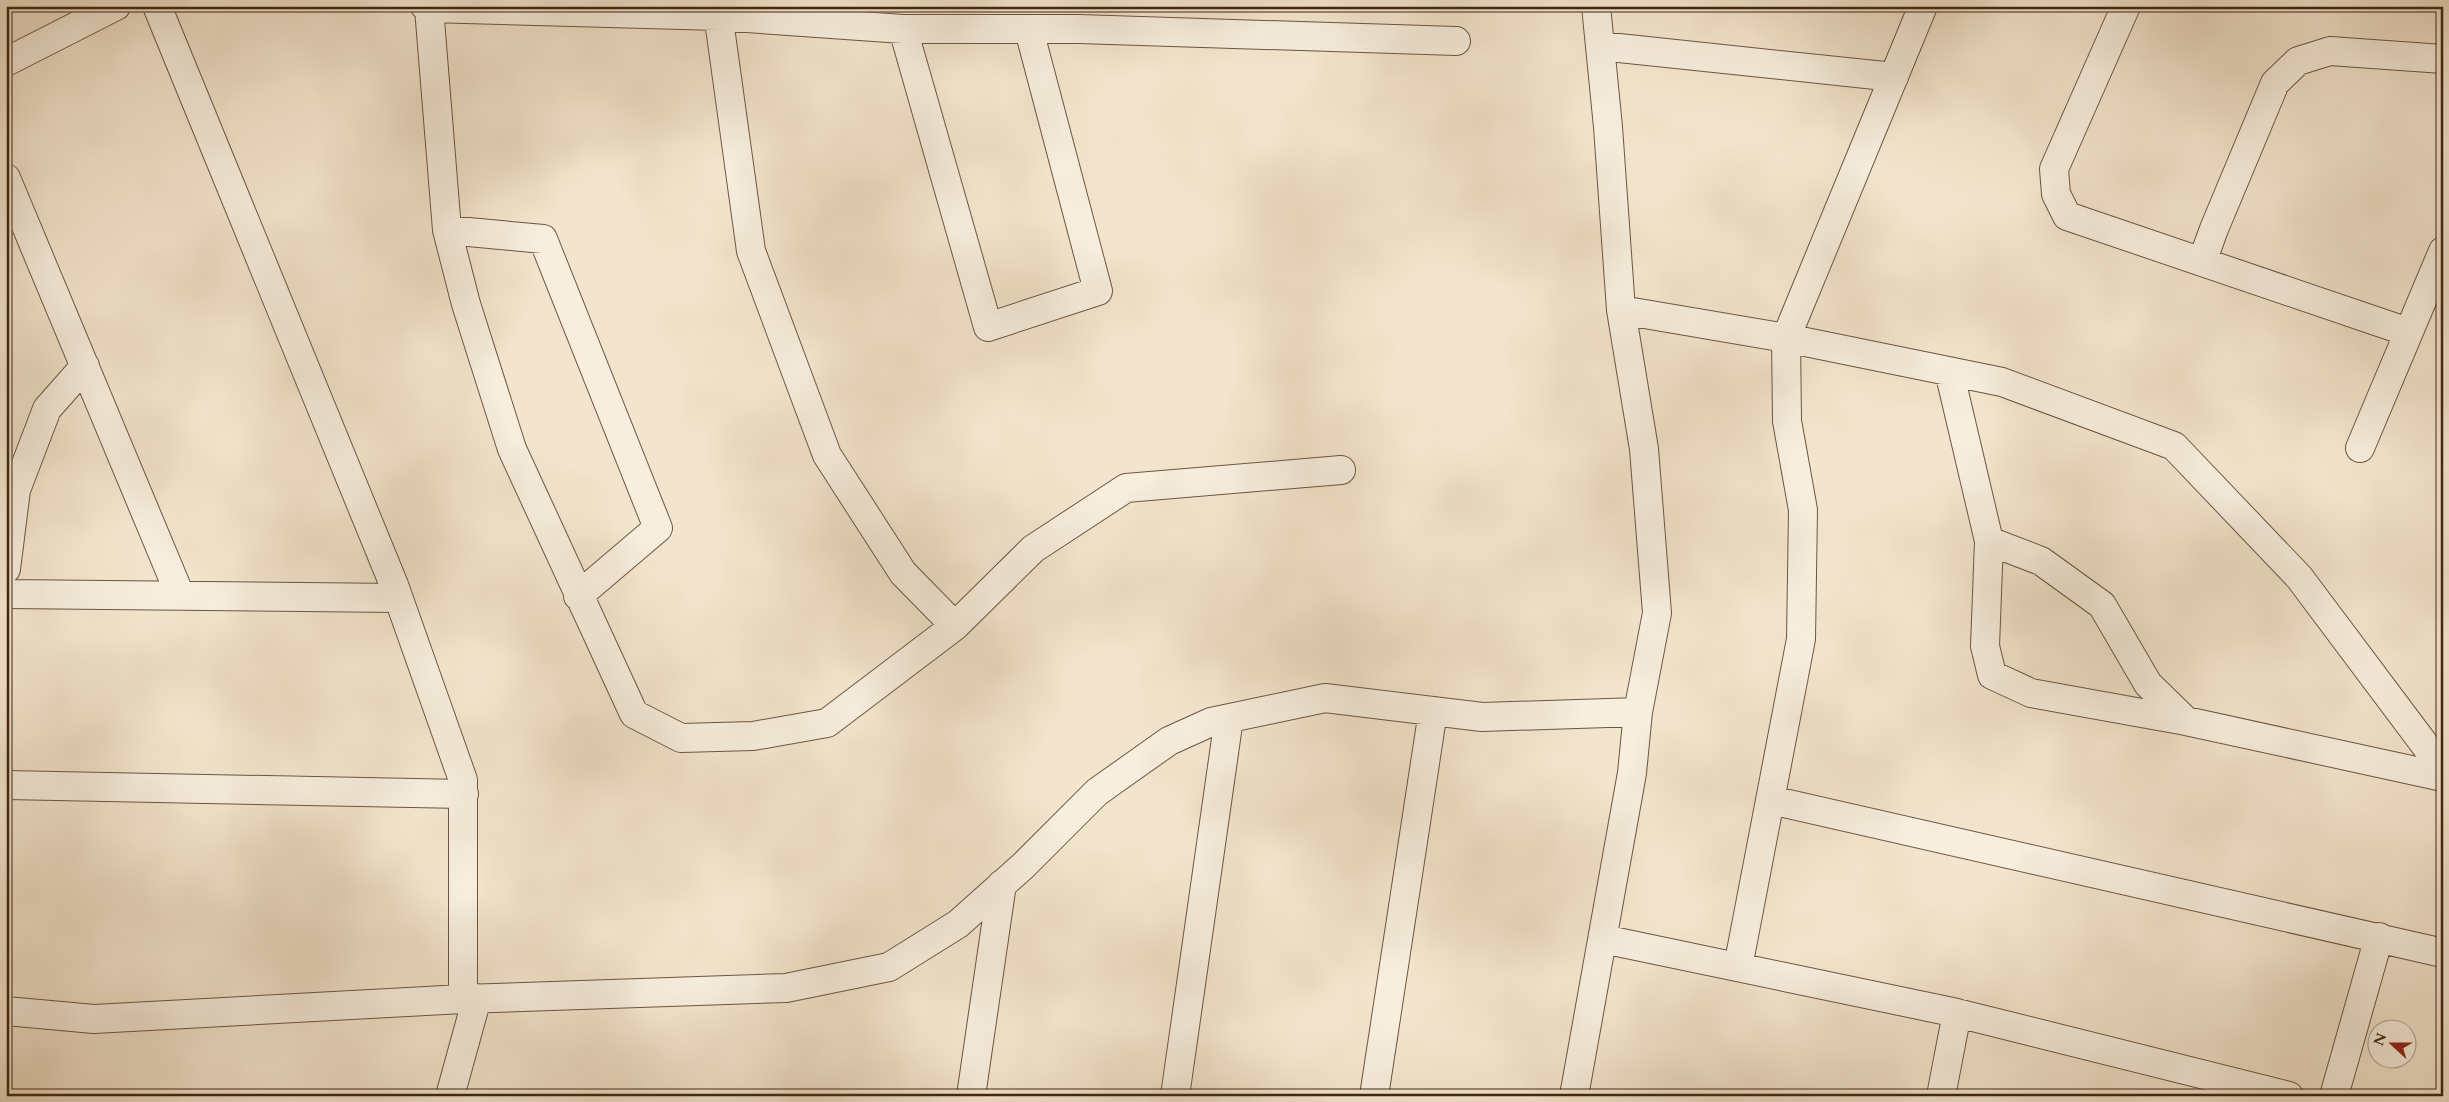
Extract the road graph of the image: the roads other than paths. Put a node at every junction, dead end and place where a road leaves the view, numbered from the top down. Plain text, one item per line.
1 (116, 6) edge
2 (157, 6) edge
3 (1596, 6) edge
4 (1923, 6) edge
5 (2126, 6) edge
6 (427, 7) edge
7 (718, 11) edge
8 (902, 29) junction
9 (1029, 30) junction
10 (1456, 41) dead end
11 (1600, 46) junction
12 (2443, 59) edge
13 (6, 62) edge
14 (1894, 77) junction
15 (6, 178) edge
16 (447, 230) junction
17 (2443, 250) edge
18 (2202, 262) junction
19 (1621, 310) junction
20 (2408, 332) junction
21 (1786, 338) junction
22 (85, 366) junction
23 (1949, 371) junction
24 (2360, 448) dead end
25 (1341, 470) dead end
26 (1989, 541) junction
27 (6, 569) edge
28 (6, 594) edge
29 (180, 595) junction
30 (578, 596) junction
31 (398, 598) junction
32 (955, 626) junction
33 (1433, 711) junction
34 (1638, 712) junction
35 (1230, 718) junction
36 (2186, 721) junction
37 (2443, 769) edge
38 (2443, 777) edge
39 (6, 785) edge
40 (464, 794) junction
41 (1771, 800) junction
42 (1002, 884) junction
43 (2379, 937) junction
44 (1603, 939) junction
45 (2443, 953) edge
46 (1738, 967) junction
47 (470, 998) junction
48 (6, 1011) edge
49 (1956, 1013) junction
50 (450, 1096) edge
51 (971, 1096) edge
52 (1175, 1096) edge
53 (1374, 1096) edge
54 (1574, 1096) edge
55 (1940, 1096) edge
56 (2289, 1096) edge
57 (2334, 1096) edge

1 - 13 street
2 - 31 street
3 - 11 street
4 - 14 street
5 - 18 street
6 - 7 street
6 - 16 street
7 - 8 street
7 - 32 street
8 - 9 street
8 - 9 street
9 - 10 street
11 - 14 street
11 - 19 street
12 - 18 street
14 - 21 street
15 - 22 street
16 - 30 street
16 - 30 street
17 - 20 street
18 - 20 street
19 - 21 street
19 - 34 street
20 - 24 street
21 - 23 street
21 - 41 street
22 - 27 street
22 - 29 street
23 - 26 street
23 - 37 street
25 - 32 street
26 - 36 street
26 - 36 street
28 - 29 street
29 - 31 street
30 - 32 street
31 - 40 street
33 - 34 street
33 - 35 street
33 - 53 street
34 - 44 street
35 - 42 street
35 - 52 street
36 - 38 street
39 - 40 street
40 - 47 street
41 - 43 street
41 - 46 street
42 - 47 street
42 - 51 street
43 - 45 street
43 - 57 street
44 - 46 street
44 - 54 street
46 - 49 street
47 - 48 street
47 - 50 street
49 - 55 street
49 - 56 street

